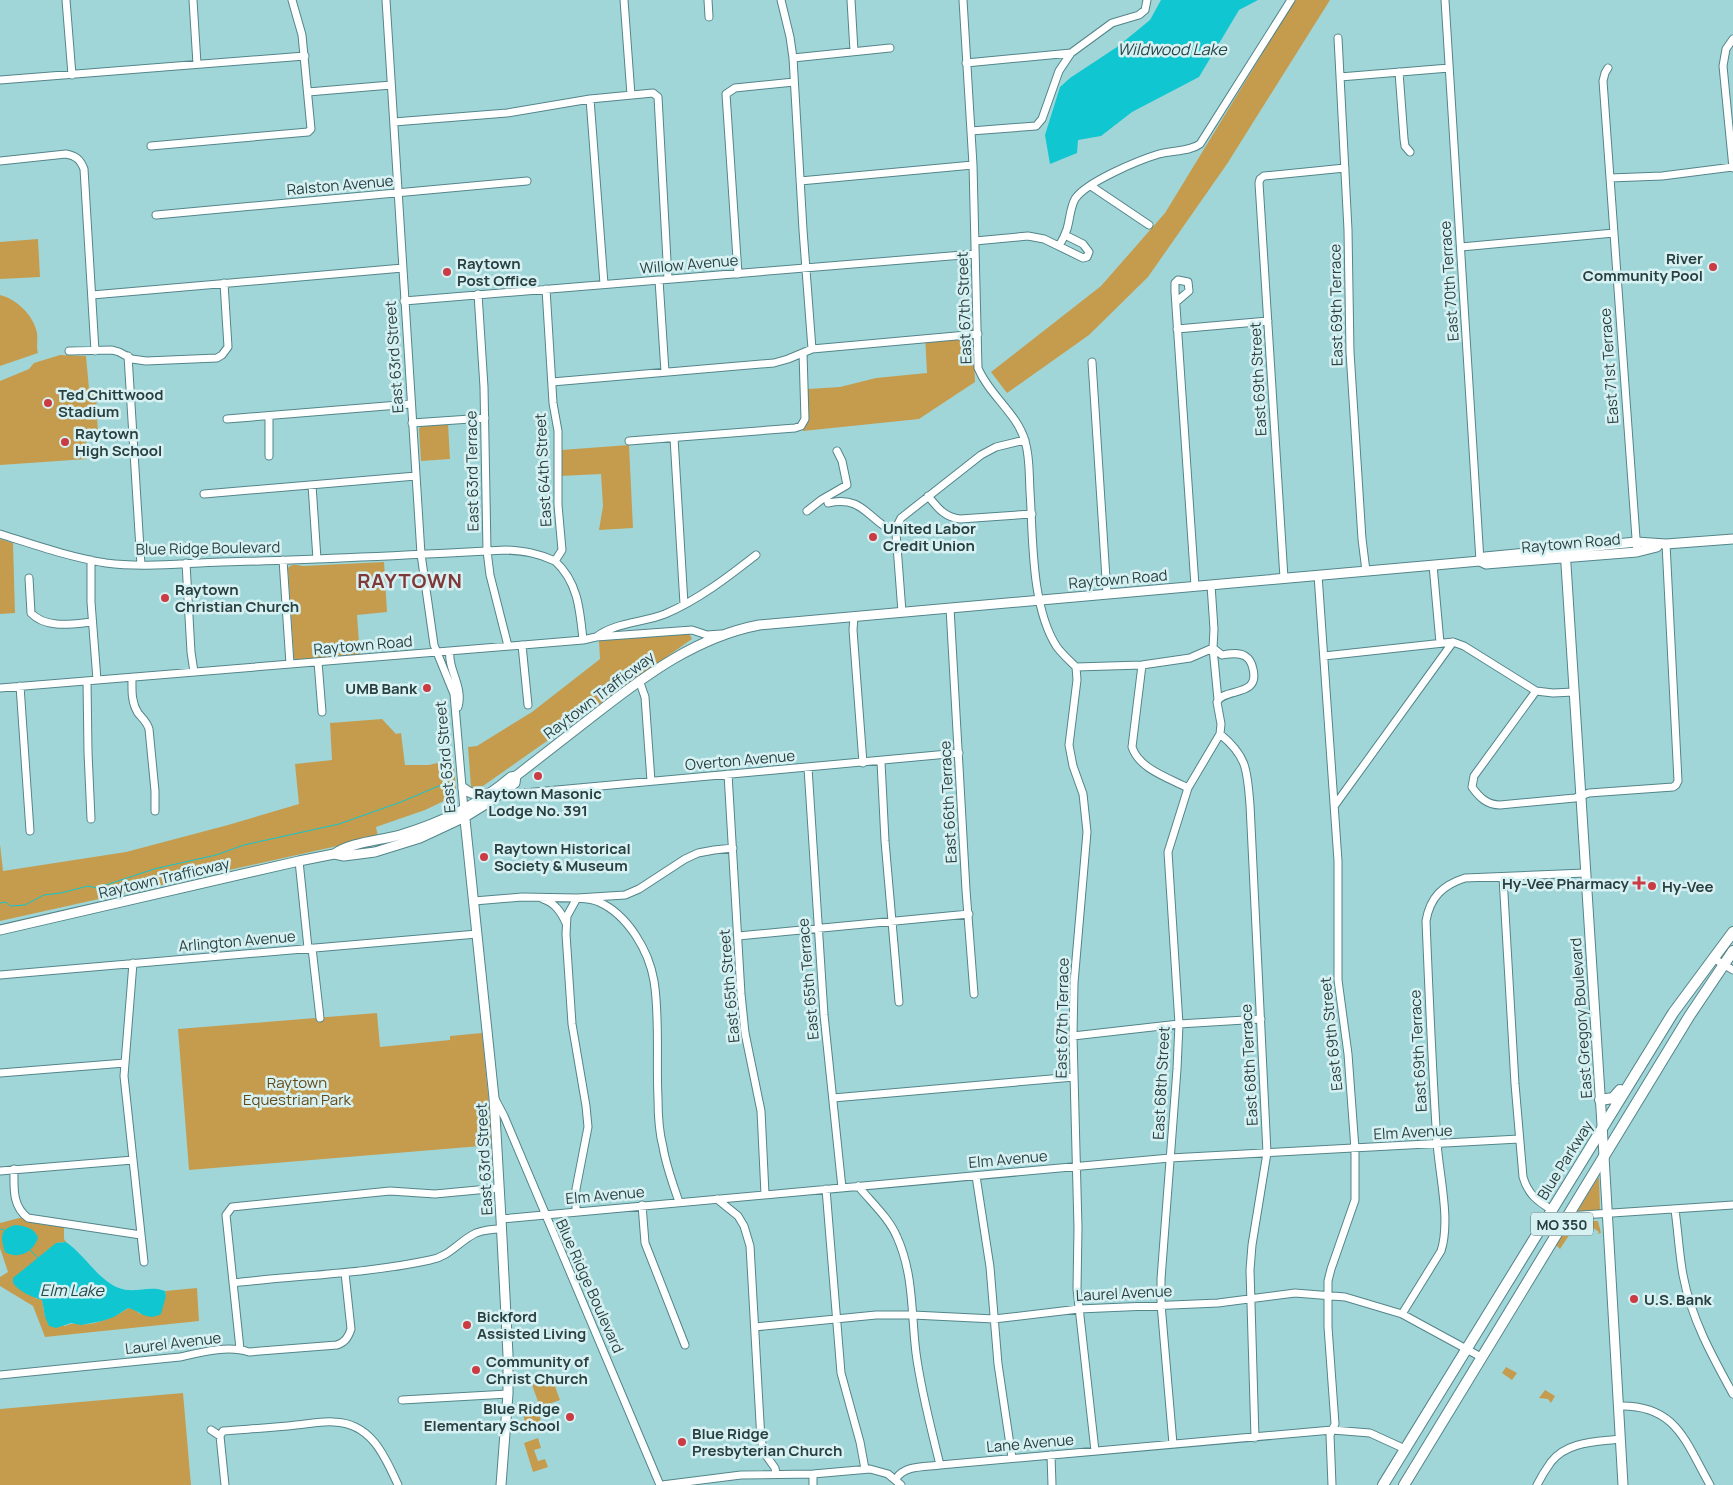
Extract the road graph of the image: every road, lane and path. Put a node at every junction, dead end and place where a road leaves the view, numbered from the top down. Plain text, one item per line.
1 (66, 0) edge
2 (193, 0) edge
3 (292, 0) edge
4 (386, 0) edge
5 (624, 0) edge
6 (708, 0) edge
7 (781, 0) edge
8 (851, 0) edge
9 (963, 0) edge
10 (1147, 0) edge
11 (1291, 0) edge
12 (1445, 0) edge
13 (709, 17) dead end
14 (1338, 38) dead end
15 (1733, 39) edge
16 (890, 48) dead end
17 (854, 51) junction
18 (1071, 53) junction
19 (305, 56) junction
20 (794, 58) junction
21 (966, 63) junction
22 (197, 64) junction
23 (1449, 68) junction
24 (1608, 68) dead end
25 (1399, 72) junction
26 (72, 75) junction
27 (1340, 76) junction
28 (0, 80) edge
29 (794, 82) junction
30 (391, 84) junction
31 (308, 92) junction
32 (631, 95) junction
33 (590, 99) junction
34 (1730, 115) edge
35 (394, 122) junction
36 (971, 131) junction
37 (151, 146) dead end
38 (1410, 152) dead end
39 (0, 161) edge
40 (973, 165) junction
41 (1345, 168) junction
42 (1733, 168) edge
43 (1610, 178) junction
44 (527, 181) dead end
45 (800, 181) junction
46 (1091, 186) junction
47 (398, 193) junction
48 (156, 215) dead end
49 (1150, 225) dead end
50 (1614, 233) junction
51 (1065, 235) junction
52 (975, 241) junction
53 (1059, 246) junction
54 (1461, 247) junction
55 (976, 254) junction
56 (402, 268) junction
57 (806, 268) junction
58 (738, 274) junction
59 (668, 279) junction
60 (659, 280) junction
61 (224, 283) junction
62 (604, 284) junction
63 (546, 289) junction
64 (478, 294) junction
65 (92, 295) junction
66 (404, 301) junction
67 (1176, 302) dead end
68 (1268, 322) junction
69 (1177, 329) junction
70 (978, 334) junction
71 (812, 349) junction
72 (69, 351) dead end
73 (95, 351) junction
74 (803, 353) junction
75 (128, 356) junction
76 (1092, 362) dead end
77 (665, 372) junction
78 (552, 382) junction
79 (411, 404) junction
80 (269, 416) junction
81 (485, 418) junction
82 (227, 419) dead end
83 (412, 423) junction
84 (674, 438) junction
85 (1025, 440) junction
86 (629, 441) dead end
87 (837, 451) dead end
88 (269, 456) dead end
89 (416, 476) junction
90 (312, 486) junction
91 (204, 494) dead end
92 (928, 496) junction
93 (828, 502) dead end
94 (807, 511) dead end
95 (1032, 514) junction
96 (896, 530) junction
97 (0, 534) edge
98 (1733, 540) edge
99 (1636, 542) junction
100 (1666, 544) junction
101 (487, 551) junction
102 (1637, 552) junction
103 (1566, 553) junction
104 (421, 554) junction
105 (756, 555) dead end
106 (317, 559) junction
107 (90, 560) junction
108 (283, 560) junction
109 (555, 561) junction
110 (1480, 561) junction
111 (186, 563) junction
112 (141, 564) junction
113 (1433, 565) junction
114 (1366, 571) junction
115 (1318, 575) junction
116 (29, 578) dead end
117 (1284, 578) junction
118 (1211, 585) junction
119 (1195, 586) junction
120 (1107, 594) junction
121 (1038, 600) junction
122 (684, 604) junction
123 (950, 608) junction
124 (902, 612) junction
125 (854, 616) junction
126 (92, 622) junction
127 (759, 625) joint
128 (728, 633) junction
129 (596, 636) junction
130 (583, 640) junction
131 (1440, 642) junction
132 (1452, 642) junction
133 (522, 645) junction
134 (508, 646) junction
135 (1213, 648) junction
136 (450, 651) junction
137 (437, 652) junction
138 (1324, 656) junction
139 (318, 662) junction
140 (290, 664) junction
141 (1142, 664) junction
142 (1076, 666) junction
143 (194, 672) junction
144 (132, 678) junction
145 (97, 680) junction
146 (639, 680) junction
147 (88, 681) junction
148 (20, 686) junction
149 (0, 688) edge
150 (1536, 691) junction
151 (1574, 692) junction
152 (1218, 700) junction
153 (528, 705) dead end
154 (322, 712) dead end
155 (456, 712) junction
156 (1220, 734) junction
157 (959, 753) junction
158 (881, 762) junction
159 (863, 763) junction
160 (808, 768) junction
161 (728, 774) junction
162 (516, 776) junction
163 (651, 781) junction
164 (463, 788) junction
165 (1188, 788) junction
166 (502, 793) junction
167 (524, 793) junction
168 (490, 794) junction
169 (1581, 797) junction
170 (1334, 805) junction
171 (155, 810) dead end
172 (465, 813) junction
173 (91, 819) dead end
174 (30, 831) dead end
175 (733, 848) junction
176 (299, 861) junction
177 (1585, 873) junction
178 (1503, 877) junction
179 (536, 898) junction
180 (577, 898) junction
181 (474, 901) junction
182 (969, 914) junction
183 (892, 922) junction
184 (567, 926) junction
185 (818, 928) junction
186 (0, 930) edge
187 (1733, 932) edge
188 (477, 934) junction
189 (738, 936) junction
190 (310, 948) junction
191 (1733, 951) edge
192 (1713, 958) junction
193 (133, 963) junction
194 (1724, 964) junction
195 (1733, 970) edge
196 (0, 975) edge
197 (974, 994) dead end
198 (900, 1002) dead end
199 (320, 1018) dead end
200 (1260, 1019) junction
201 (1179, 1024) junction
202 (1073, 1036) junction
203 (1643, 1062) junction
204 (125, 1063) junction
205 (0, 1073) edge
206 (1074, 1077) junction
207 (494, 1098) junction
208 (833, 1098) junction
209 (1600, 1100) junction
210 (1602, 1129) junction
211 (1519, 1139) junction
212 (1437, 1144) junction
213 (1355, 1149) junction
214 (1267, 1153) junction
215 (1604, 1156) junction
216 (1170, 1158) junction
217 (133, 1160) junction
218 (1076, 1167) junction
219 (14, 1169) junction
220 (0, 1170) edge
221 (976, 1176) junction
222 (858, 1186) junction
223 (499, 1188) junction
224 (842, 1188) junction
225 (826, 1189) junction
226 (765, 1194) junction
227 (717, 1199) junction
228 (679, 1202) junction
229 (642, 1206) junction
230 (1733, 1206) edge
231 (1552, 1210) junction
232 (1675, 1210) junction
233 (576, 1211) junction
234 (544, 1214) junction
235 (1606, 1214) junction
236 (1567, 1216) junction
237 (501, 1219) junction
238 (502, 1229) junction
239 (141, 1236) junction
240 (144, 1262) dead end
241 (345, 1273) junction
242 (233, 1283) junction
243 (1328, 1296) junction
244 (1251, 1298) junction
245 (1161, 1304) junction
246 (1079, 1309) junction
247 (1402, 1314) junction
248 (913, 1315) junction
249 (836, 1319) junction
250 (994, 1319) junction
251 (1482, 1323) junction
252 (755, 1327) junction
253 (685, 1345) dead end
254 (240, 1349) junction
255 (1466, 1349) junction
256 (1479, 1358) junction
257 (0, 1375) edge
258 (508, 1394) junction
259 (1733, 1394) edge
260 (402, 1400) dead end
261 (1618, 1406) junction
262 (212, 1430) dead end
263 (1332, 1430) junction
264 (220, 1436) junction
265 (1255, 1438) junction
266 (1620, 1439) junction
267 (1173, 1444) junction
268 (1405, 1449) junction
269 (1095, 1451) junction
270 (1051, 1455) junction
271 (1012, 1458) junction
272 (940, 1465) junction
273 (865, 1469) junction
274 (776, 1474) junction
275 (813, 1474) junction
276 (896, 1479) junction
277 (1539, 1484) edge
278 (225, 1485) edge
279 (398, 1485) edge
280 (501, 1485) edge
281 (661, 1485) edge
282 (814, 1485) edge
283 (901, 1485) edge
284 (1052, 1485) edge
285 (1332, 1485) edge
286 (1383, 1485) edge
287 (1404, 1485) edge
288 (1623, 1485) edge
289 (1710, 1485) edge

1 - 26 street
2 - 22 street
3 - 19 street
4 - 30 street, East 63rd Street
5 - 32 street
6 - 13 street
7 - 20 street
8 - 17 street
9 - 21 street, East 67th Street
10 - 18 street
11 - 46 street
12 - 23 street, East 70th Terrace
14 - 27 street, East 69th Terrace
15 - 34 street
16 - 17 street
17 - 20 street
18 - 21 street
18 - 36 street
19 - 22 street
19 - 31 street
20 - 29 street
21 - 36 street, East 67th Street
22 - 26 street
23 - 25 street
23 - 54 street, East 70th Terrace
24 - 43 street, East 71st Terrace
25 - 27 street
25 - 38 street
26 - 28 street
27 - 41 street, East 69th Terrace
29 - 45 street
29 - 58 street
30 - 31 street
30 - 35 street, East 63rd Street
31 - 37 street
32 - 33 street
32 - 59 street
33 - 35 street
33 - 62 street
34 - 42 street
35 - 47 street, East 63rd Street
36 - 40 street, East 67th Street
39 - 65 street
40 - 45 street
40 - 52 street, East 67th Street
41 - 68 street, East 69th Street
41 - 114 street, East 69th Terrace
42 - 43 street
43 - 50 street, East 71st Terrace
44 - 47 street, Ralston Avenue
45 - 57 street
46 - 49 street
46 - 51 street
47 - 48 street, Ralston Avenue
47 - 56 street, East 63rd Street
50 - 54 street
50 - 99 street, East 71st Terrace
51 - 53 street
51 - 53 street
52 - 53 street
52 - 55 street, East 67th Street
54 - 110 street, East 70th Terrace
55 - 57 street, Willow Avenue
55 - 70 street, East 67th Street
56 - 61 street
56 - 66 street, East 63rd Street
57 - 58 street, Willow Avenue
57 - 71 street
58 - 59 street, Willow Avenue
59 - 60 street, Willow Avenue
60 - 62 street, Willow Avenue
60 - 77 street
61 - 65 street
61 - 75 street
62 - 63 street, Willow Avenue
63 - 64 street, Willow Avenue
63 - 78 street, East 64th Street
64 - 66 street, Willow Avenue
64 - 81 street, East 63rd Terrace
65 - 73 street
66 - 79 street, East 63rd Street
67 - 69 street
68 - 69 street
68 - 117 street, East 69th Street
69 - 119 street
70 - 71 street
70 - 85 street, East 67th Street
71 - 74 street
72 - 73 street
73 - 75 street
74 - 77 street
74 - 84 street
75 - 112 street
76 - 120 street
77 - 78 street
78 - 109 street, East 64th Street
79 - 80 street
79 - 83 street, East 63rd Street
80 - 82 street
80 - 88 street
81 - 83 street
81 - 101 street, East 63rd Terrace
83 - 89 street, East 63rd Street
84 - 86 street
84 - 122 street
85 - 92 street
85 - 95 street, East 67th Street
87 - 94 street
89 - 90 street
89 - 104 street, East 63rd Street
90 - 91 street
90 - 106 street
92 - 95 street
92 - 96 street
93 - 96 street
95 - 121 street, East 67th Street
96 - 124 street
97 - 107 street, Blue Ridge Boulevard
98 - 100 main road, Raytown Road
99 - 100 main road, Raytown Road
99 - 102 street, East 71st Terrace
99 - 103 main road, Raytown Road
100 - 102 main road, Raytown Road
100 - 169 street
101 - 104 street, Blue Ridge Boulevard
101 - 109 street, Blue Ridge Boulevard
101 - 134 street, East 63rd Terrace
102 - 103 main road, Raytown Road
103 - 110 main road, Raytown Road
103 - 151 main road, East Gregory Boulevard
104 - 106 street, Blue Ridge Boulevard
104 - 137 street, East 63rd Street
105 - 122 street
106 - 108 street, Blue Ridge Boulevard
107 - 112 street, Blue Ridge Boulevard
107 - 126 street
108 - 111 street, Blue Ridge Boulevard
108 - 140 street
109 - 130 street
110 - 113 main road, Raytown Road
111 - 112 street, Blue Ridge Boulevard
111 - 143 street
113 - 114 main road, Raytown Road
113 - 131 street
114 - 115 main road, Raytown Road
115 - 117 main road, Raytown Road
115 - 138 street, East 69th Street
116 - 126 street
117 - 118 main road, Raytown Road
118 - 119 main road, Raytown Road
118 - 135 street
119 - 120 main road, Raytown Road
120 - 121 main road, Raytown Road
121 - 123 main road, Raytown Road
121 - 142 street
122 - 129 street
123 - 124 main road, Raytown Road
123 - 157 street, East 66th Terrace
124 - 125 main road, Raytown Road
125 - 127 main road, Raytown Road
125 - 159 street
126 - 145 street
127 - 128 main road, Raytown Trafficway
128 - 129 street, Raytown Road
128 - 146 main road, Raytown Trafficway
129 - 130 street, Raytown Road
130 - 133 street, Raytown Road
131 - 132 street
131 - 138 street
132 - 150 street
132 - 170 street
133 - 134 street, Raytown Road
133 - 153 street
134 - 136 street, Raytown Road
135 - 141 street
135 - 152 street
135 - 152 street
136 - 137 street, Raytown Road
136 - 155 street
137 - 139 street, Raytown Road
137 - 155 street, East 63rd Street
138 - 170 street, East 69th Street
139 - 140 street, Raytown Road
139 - 154 street
140 - 143 street, Raytown Road
141 - 142 street
141 - 165 street
142 - 202 street, East 67th Terrace
143 - 144 street, Raytown Road
144 - 145 street, Raytown Road
144 - 171 street
145 - 147 street, Raytown Road
146 - 162 main road, Raytown Trafficway
146 - 163 street
147 - 148 street, Raytown Road
147 - 173 street
148 - 149 street, Raytown Road
148 - 174 street
150 - 151 street
150 - 169 street
151 - 169 main road, East Gregory Boulevard
152 - 156 street
155 - 164 street, East 63rd Street
156 - 165 street, East 68th Street
156 - 200 street, East 68th Terrace
157 - 158 street, Overton Avenue
157 - 182 street, East 66th Terrace
158 - 159 street, Overton Avenue
158 - 183 street
159 - 160 street, Overton Avenue
160 - 161 street, Overton Avenue
160 - 185 street, East 65th Terrace
161 - 163 street, Overton Avenue
161 - 175 street, East 65th Street
162 - 166 main road, Raytown Trafficway
162 - 167 street
162 - 168 main road, Raytown Trafficway
163 - 167 street, Overton Avenue
164 - 168 main road
164 - 172 street, East 63rd Street
165 - 201 street, East 68th Street
166 - 167 street, Overton Avenue
166 - 172 main road, Raytown Trafficway
168 - 172 main road, Raytown Trafficway
169 - 177 main road, East Gregory Boulevard
170 - 213 street, East 69th Street
172 - 176 main road, Raytown Trafficway
172 - 181 main road, East 63rd Street
175 - 180 street
175 - 189 street, East 65th Street
176 - 186 main road, Raytown Trafficway
176 - 190 street
177 - 178 street
177 - 209 main road, East Gregory Boulevard
178 - 211 street
178 - 212 street, East 69th Terrace
179 - 180 street
179 - 181 street
179 - 184 street
180 - 184 street
180 - 228 street
181 - 188 main road, East 63rd Street
182 - 183 street
182 - 197 street, East 66th Terrace
183 - 185 street
183 - 198 street
184 - 233 street
185 - 189 street
185 - 208 street, East 65th Terrace
187 - 192 highway, Blue Parkway / MO 350
188 - 190 street, Arlington Avenue
188 - 207 main road, East 63rd Street
189 - 226 street, East 65th Street
190 - 193 street, Arlington Avenue
190 - 199 street
191 - 194 highway, Blue Parkway / MO 350
192 - 194 street
192 - 203 highway, Blue Parkway / MO 350
193 - 196 street, Arlington Avenue
193 - 204 street
194 - 195 street
194 - 215 highway, Blue Parkway / MO 350
200 - 201 street
200 - 214 street, East 68th Terrace
201 - 202 street
201 - 216 street, East 68th Street
202 - 206 street, East 67th Terrace
203 - 209 highway
203 - 210 highway, Blue Parkway / MO 350
204 - 205 street
204 - 217 street
206 - 208 street
206 - 218 street, East 67th Terrace
207 - 223 main road, East 63rd Street
207 - 234 street, Blue Ridge Boulevard
208 - 224 street, East 65th Terrace
209 - 210 main road, East Gregory Boulevard
210 - 215 main road, East Gregory Boulevard
210 - 231 highway, Blue Parkway / MO 350
211 - 212 street, Elm Avenue
211 - 231 street
212 - 213 street, Elm Avenue
212 - 247 street, East 69th Terrace
213 - 214 street, Elm Avenue
213 - 243 street, East 69th Street
214 - 216 street, Elm Avenue
214 - 244 street, East 68th Terrace
215 - 235 main road, East Gregory Boulevard
215 - 236 highway, Blue Parkway / MO 350
216 - 218 street, Elm Avenue
216 - 245 street, East 68th Street
217 - 219 street
217 - 239 street
218 - 221 street, Elm Avenue
218 - 246 street, East 67th Terrace
219 - 220 street
219 - 239 street
221 - 222 street, Elm Avenue
221 - 250 street
222 - 224 street, Elm Avenue
222 - 248 street
223 - 237 main road, East 63rd Street
223 - 242 street
224 - 225 street, Elm Avenue
225 - 226 street, Elm Avenue
225 - 249 street
226 - 227 street, Elm Avenue
227 - 228 street, Elm Avenue
227 - 252 street
228 - 229 street, Elm Avenue
229 - 233 street, Elm Avenue
229 - 253 street
230 - 232 street
231 - 251 highway, Blue Parkway / MO 350
232 - 235 street
232 - 259 street
233 - 234 street, Elm Avenue
234 - 237 street, Elm Avenue
234 - 281 street, Blue Ridge Boulevard
235 - 236 street
235 - 261 main road, East Gregory Boulevard
236 - 256 highway, Blue Parkway / MO 350
237 - 238 main road, East 63rd Street
238 - 241 street
238 - 258 main road, East 63rd Street
239 - 240 street
241 - 242 street
241 - 254 street, Laurel Avenue
242 - 254 street
243 - 244 street, Laurel Avenue
243 - 247 street, Laurel Avenue
243 - 263 street, East 69th Street
244 - 245 street, Laurel Avenue
244 - 265 street, East 68th Terrace
245 - 246 street, Laurel Avenue
245 - 267 street, East 68th Street
246 - 250 street, Laurel Avenue
246 - 269 street, East 67th Terrace
247 - 255 street, Laurel Avenue
248 - 249 street, Laurel Avenue
248 - 250 street, Laurel Avenue
248 - 272 street
249 - 252 street, Laurel Avenue
249 - 273 street
250 - 271 street
251 - 255 highway, Blue Parkway / MO 350
251 - 256 highway
252 - 274 street
254 - 257 street, Laurel Avenue
255 - 256 street, Laurel Avenue
255 - 268 highway, Blue Parkway / MO 350
256 - 287 highway, Blue Parkway / MO 350
258 - 260 street
258 - 280 main road, East 63rd Street
261 - 266 main road, East Gregory Boulevard
261 - 289 street
262 - 264 street
263 - 265 street, Lane Avenue
263 - 268 street, Lane Avenue
263 - 285 street, East 69th Street
264 - 278 street
264 - 279 street
265 - 267 street, Lane Avenue
266 - 277 street
266 - 288 main road, East Gregory Boulevard
267 - 269 street, Lane Avenue
268 - 286 highway, Blue Parkway / MO 350
269 - 270 street, Lane Avenue
270 - 271 street, Lane Avenue
270 - 284 street
271 - 272 street, Lane Avenue
272 - 276 street, Lane Avenue
273 - 275 street
273 - 276 street
274 - 275 street
274 - 281 street
275 - 282 street
276 - 283 street

